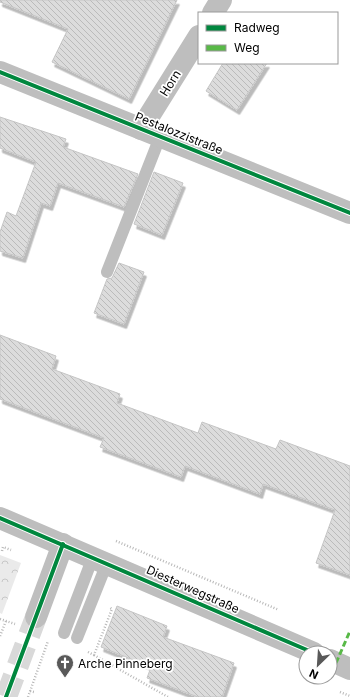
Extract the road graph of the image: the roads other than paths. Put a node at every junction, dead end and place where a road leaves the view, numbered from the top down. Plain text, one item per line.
1 (221, 0) edge
2 (214, 12) edge
3 (198, 38) edge
4 (0, 72) edge
5 (151, 133) junction
6 (350, 213) edge
7 (107, 272) dead end
8 (0, 518) edge
9 (63, 544) junction
10 (100, 560) junction
11 (36, 617) tunnel mouth
12 (64, 633) dead end
13 (78, 638) dead end
14 (298, 646) edge
15 (338, 664) edge
16 (350, 669) edge

1 - 2 street
3 - 5 street, Horn
4 - 5 street, Pestalozzistraße
5 - 6 street, Pestalozzistraße
5 - 7 lane
8 - 9 street, Diesterwegstraße
9 - 10 street, Diesterwegstraße
9 - 11 street
10 - 12 lane
10 - 13 lane
10 - 14 street, Diesterwegstraße
15 - 16 street

